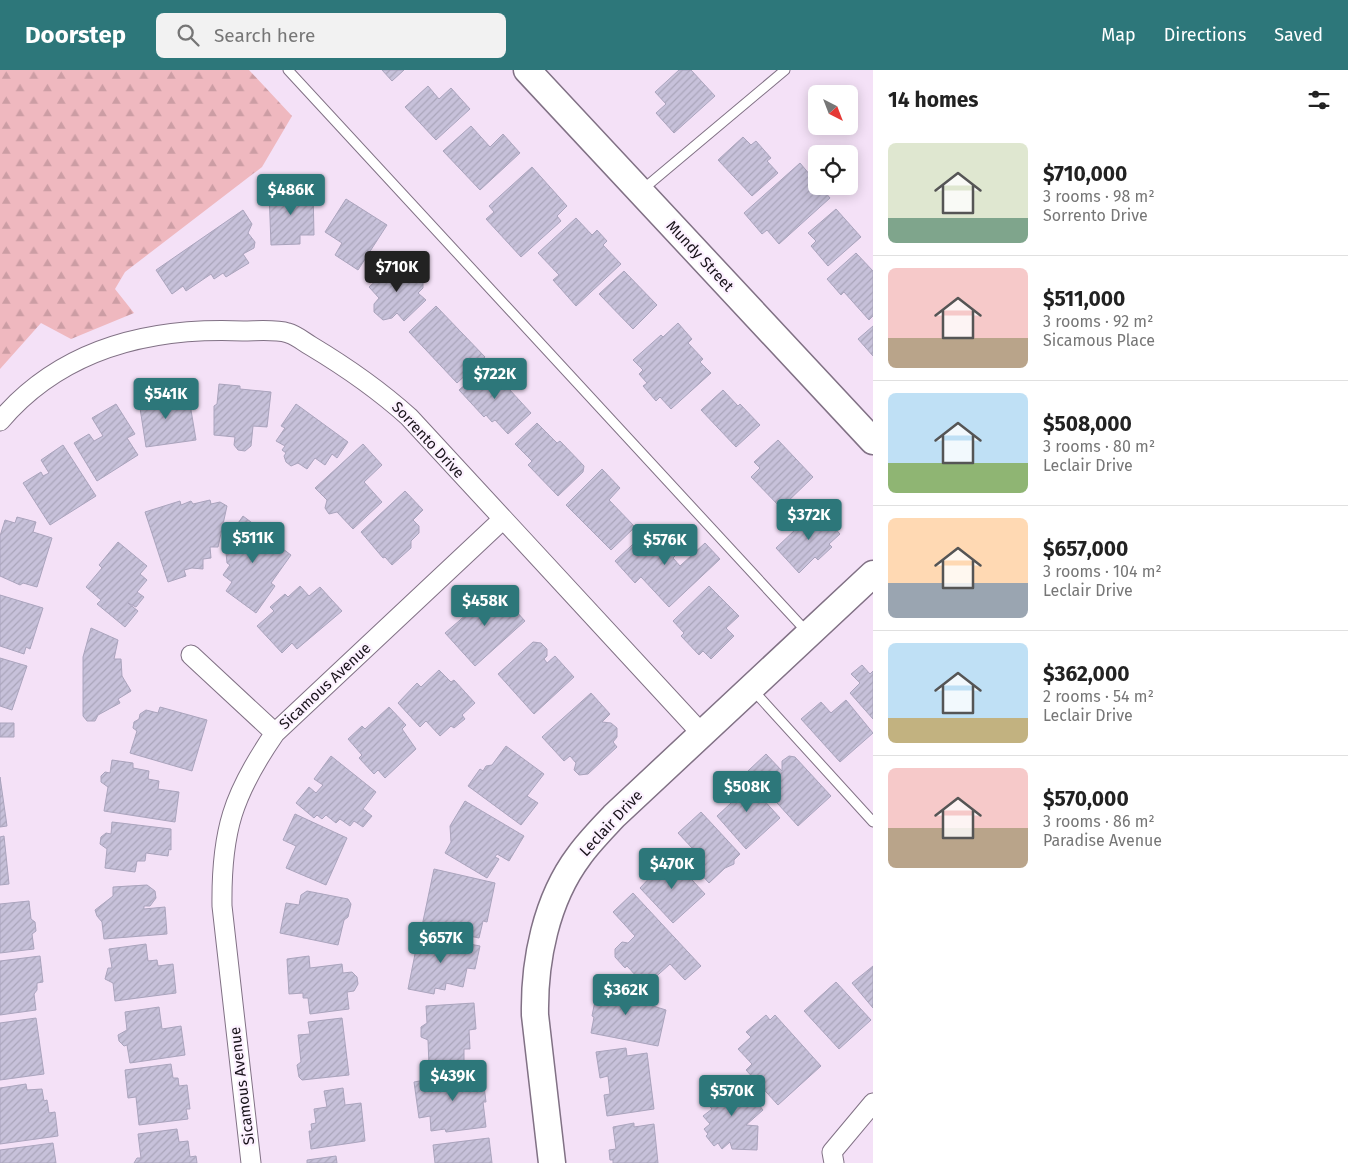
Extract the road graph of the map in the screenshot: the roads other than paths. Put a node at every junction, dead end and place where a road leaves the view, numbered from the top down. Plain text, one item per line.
1 (288, 70) edge
2 (527, 70) edge
3 (785, 70) edge
4 (640, 192) junction
5 (0, 421) edge
6 (873, 441) edge
7 (502, 520) junction
8 (873, 574) edge
9 (810, 634) junction
10 (192, 655) dead end
11 (752, 689) junction
12 (275, 733) junction
13 (702, 734) junction
14 (873, 822) edge
15 (873, 1103) edge
16 (251, 1163) edge
17 (552, 1163) edge
18 (834, 1163) edge

1 - 9 lane
2 - 4 street, Mundy Street
3 - 4 lane
4 - 6 street, Mundy Street
5 - 7 street, Sorrento Drive
7 - 12 street, Sicamous Avenue
7 - 13 street, Sorrento Drive
8 - 9 street, Leclair Drive
9 - 11 street, Leclair Drive
10 - 12 street
11 - 13 street, Leclair Drive
11 - 14 lane
12 - 16 street, Sicamous Avenue
13 - 17 street, Leclair Drive
15 - 18 street

